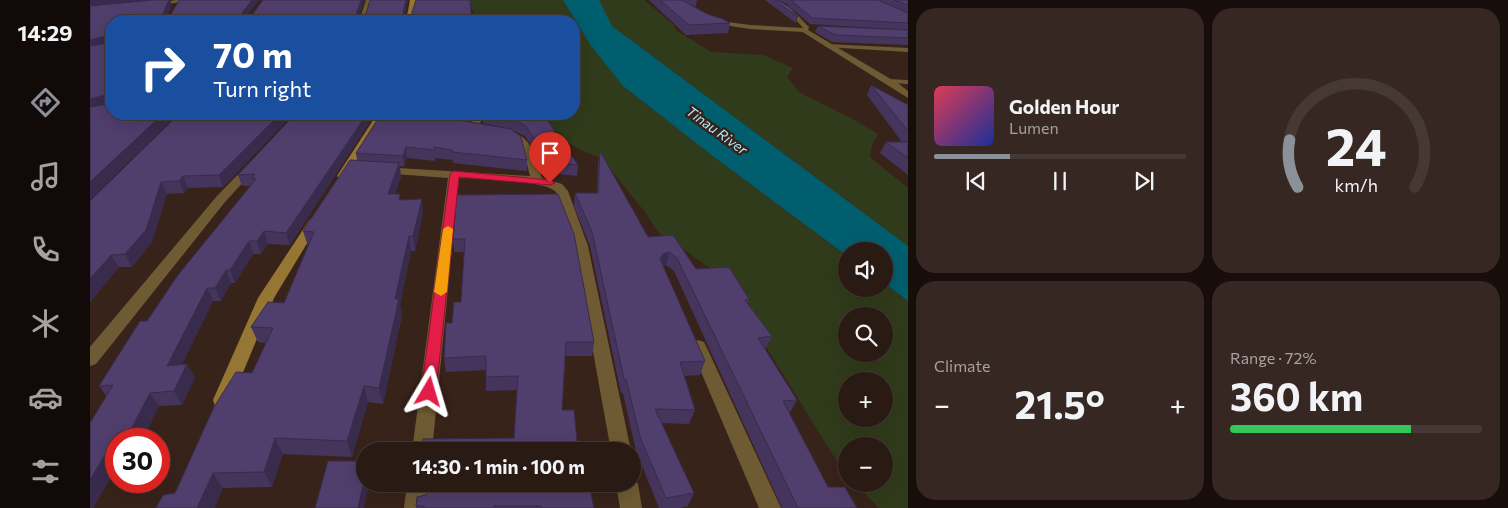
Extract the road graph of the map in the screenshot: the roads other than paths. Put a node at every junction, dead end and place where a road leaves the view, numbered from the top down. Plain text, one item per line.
1 (192, 0) edge
2 (369, 0) edge
3 (413, 0) edge
4 (772, 0) edge
5 (179, 1) junction
6 (149, 4) edge
7 (176, 8) edge
8 (364, 15) edge
9 (410, 15) edge
10 (708, 21) edge
11 (816, 28) edge
12 (805, 29) junction
13 (827, 46) junction
14 (908, 50) edge
15 (891, 81) junction
16 (908, 82) edge
17 (908, 95) edge
18 (382, 120) edge
19 (473, 123) edge
20 (260, 156) edge
21 (358, 168) junction
22 (454, 174) junction
23 (537, 180) junction
24 (333, 192) edge
25 (323, 208) edge
26 (690, 326) edge
27 (90, 359) edge
28 (214, 417) edge
29 (423, 442) edge
30 (619, 442) edge
31 (417, 492) edge
32 (629, 492) edge
33 (415, 508) edge
34 (632, 508) edge
35 (770, 508) edge

1 - 5 street
2 - 8 street
3 - 9 main road
4 - 12 street
5 - 6 street
5 - 7 street
10 - 12 lane
11 - 12 street
12 - 13 street
13 - 14 lane
13 - 15 street
15 - 16 lane
15 - 17 street
18 - 21 main road
19 - 23 street
20 - 27 street
21 - 22 street
21 - 24 main road
22 - 23 street
22 - 29 street
23 - 30 street
25 - 28 main road
26 - 35 street
31 - 33 street
32 - 34 street

